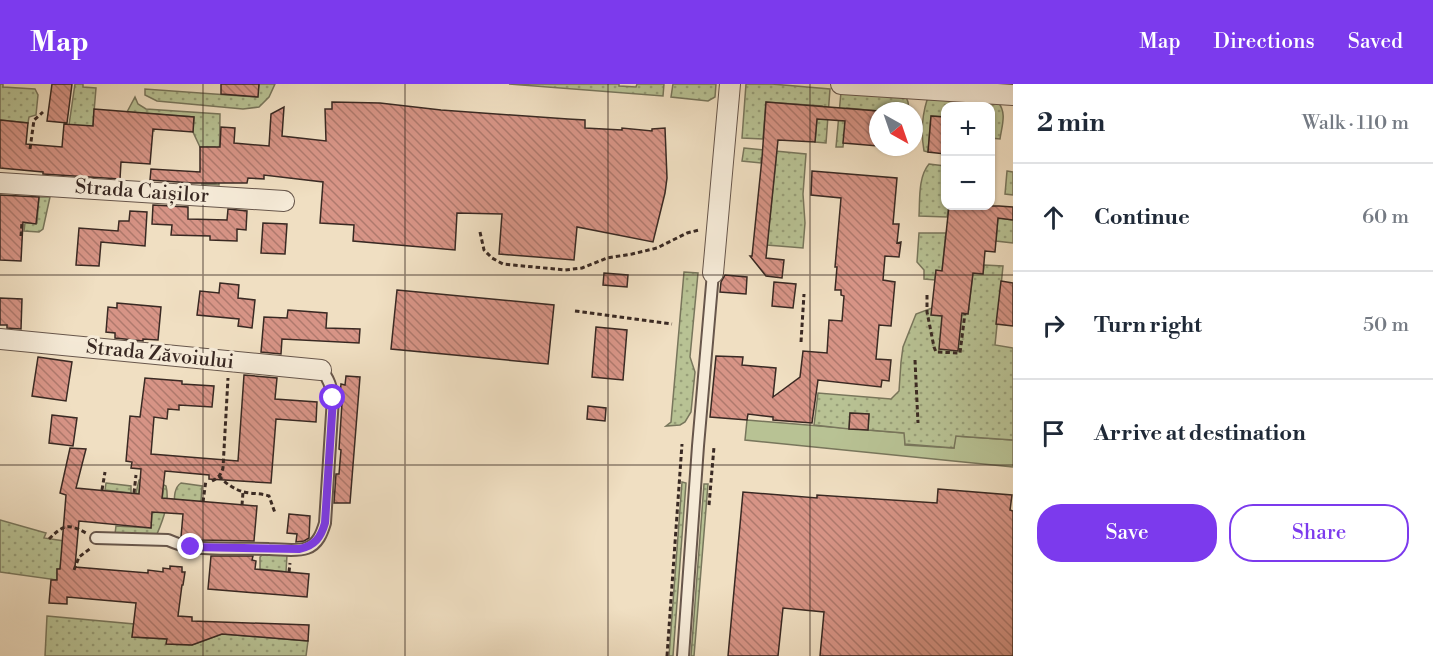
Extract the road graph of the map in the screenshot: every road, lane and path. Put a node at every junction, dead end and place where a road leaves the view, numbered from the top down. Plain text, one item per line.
1 (730, 84) edge
2 (841, 84) edge
3 (1013, 95) edge
4 (43, 112) dead end
5 (30, 149) dead end
6 (0, 183) edge
7 (284, 201) dead end
8 (22, 222) dead end
9 (718, 223) junction
10 (480, 232) dead end
11 (21, 236) dead end
12 (713, 273) joint
13 (804, 294) dead end
14 (927, 295) dead end
15 (575, 311) dead end
16 (965, 313) dead end
17 (672, 324) dead end
18 (0, 339) edge
19 (801, 342) dead end
20 (915, 360) dead end
21 (229, 362) junction
22 (321, 370) joint
23 (918, 423) dead end
24 (682, 444) dead end
25 (105, 472) dead end
26 (136, 475) dead end
27 (219, 476) junction
28 (206, 480) dead end
29 (212, 481) dead end
30 (102, 490) dead end
31 (243, 492) junction
32 (134, 493) dead end
33 (203, 502) dead end
34 (242, 505) dead end
35 (275, 513) dead end
36 (100, 538) junction
37 (49, 539) dead end
38 (74, 570) dead end
39 (666, 656) edge
40 (683, 656) edge

1 - 9 street
2 - 3 street
4 - 5 path
6 - 7 street, Strada Caișilor
8 - 11 path
9 - 10 path
9 - 12 street
12 - 40 lane
13 - 19 path
14 - 16 path
15 - 17 path
18 - 21 street, Strada Zăvoiului
20 - 23 path
21 - 22 street, Strada Zăvoiului
21 - 27 path
22 - 36 lane
24 - 39 path
25 - 30 path
26 - 32 path
27 - 29 path
27 - 31 path
28 - 33 path
31 - 34 path
31 - 35 path
36 - 37 path
36 - 38 path

